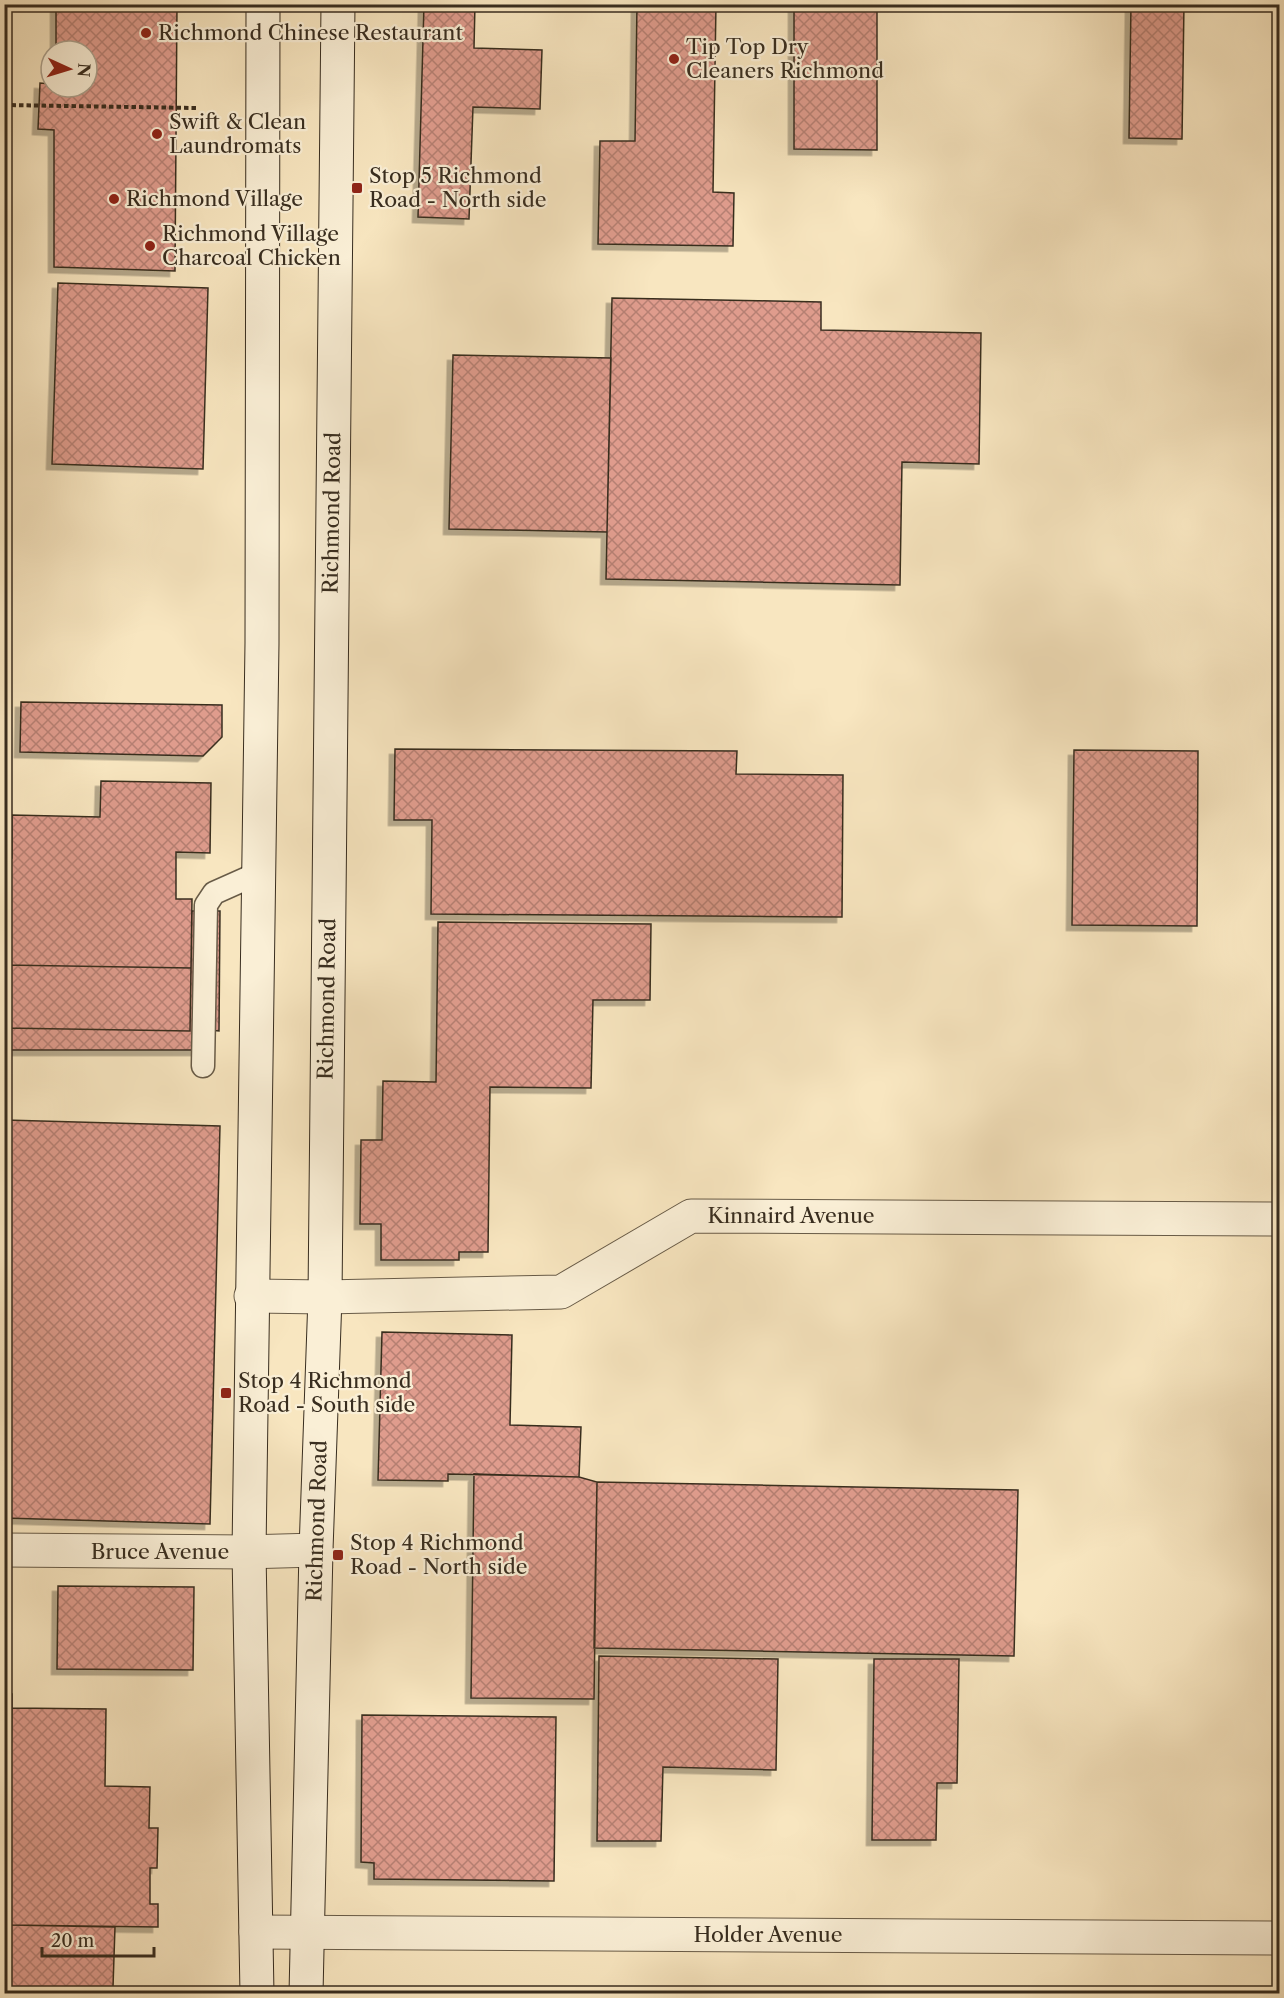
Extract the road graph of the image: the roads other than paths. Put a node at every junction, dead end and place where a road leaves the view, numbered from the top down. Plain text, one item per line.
1 (263, 4) edge
2 (338, 4) edge
3 (259, 873) junction
4 (203, 1066) dead end
5 (1280, 1219) edge
6 (252, 1296) junction
7 (325, 1297) junction
8 (4, 1550) edge
9 (316, 1550) junction
10 (249, 1552) junction
11 (256, 1932) junction
12 (308, 1932) junction
13 (1280, 1938) edge
14 (256, 1994) edge
15 (306, 1994) edge

1 - 3 main road
2 - 7 main road, Richmond Road
3 - 4 lane
3 - 6 main road
5 - 7 main road, Kinnaird Avenue
6 - 7 main road, Kinnaird Avenue
6 - 10 main road
7 - 9 main road, Richmond Road
8 - 10 main road, Bruce Avenue
9 - 10 main road, Bruce Avenue
9 - 12 main road, Richmond Road
10 - 11 main road
11 - 12 main road, Holder Avenue
11 - 14 main road
12 - 13 main road, Holder Avenue
12 - 15 main road, Richmond Road

